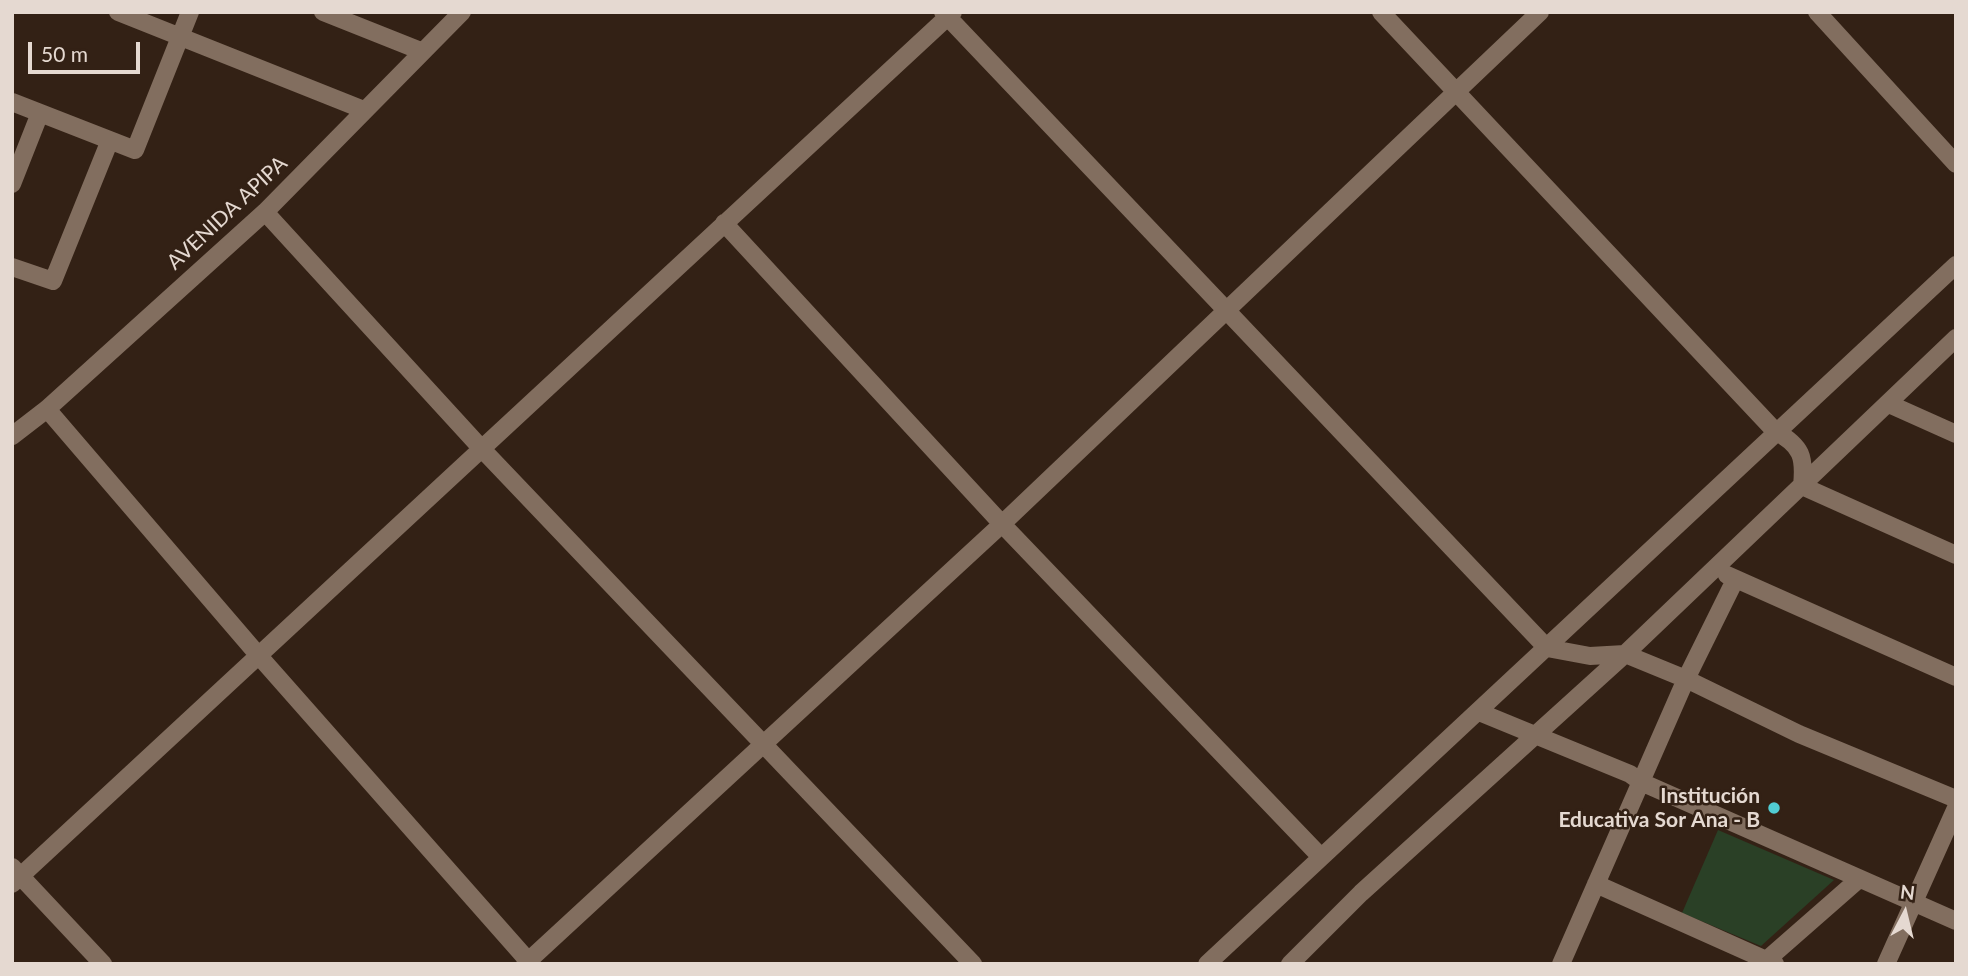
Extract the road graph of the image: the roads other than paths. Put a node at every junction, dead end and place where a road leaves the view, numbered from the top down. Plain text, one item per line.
1 (118, 12) edge
2 (190, 12) edge
3 (323, 12) edge
4 (462, 12) edge
5 (1381, 12) edge
6 (1540, 12) edge
7 (1818, 12) edge
8 (948, 14) edge
9 (181, 37) junction
10 (421, 51) junction
11 (1456, 91) junction
12 (12, 102) edge
13 (364, 110) junction
14 (40, 113) junction
15 (110, 140) junction
16 (1956, 164) edge
17 (12, 184) edge
18 (265, 212) junction
19 (724, 223) junction
20 (1956, 265) edge
21 (12, 267) edge
22 (1225, 309) junction
23 (1956, 338) edge
24 (1889, 404) junction
25 (47, 409) junction
26 (1775, 431) junction
27 (1956, 434) edge
28 (12, 436) edge
29 (481, 448) junction
30 (1801, 486) junction
31 (1002, 524) junction
32 (1956, 555) edge
33 (1716, 566) junction
34 (1735, 580) junction
35 (1547, 648) junction
36 (1625, 654) junction
37 (259, 656) junction
38 (1956, 677) edge
39 (1686, 679) junction
40 (1479, 712) junction
41 (1537, 736) junction
42 (764, 742) junction
43 (1641, 782) junction
44 (1956, 799) edge
45 (1956, 808) edge
46 (1320, 856) junction
47 (15, 876) edge
48 (1859, 879) junction
49 (1596, 884) junction
50 (1913, 903) junction
51 (1956, 921) edge
52 (528, 963) edge
53 (1767, 963) edge
54 (103, 964) edge
55 (973, 964) edge
56 (1207, 964) edge
57 (1290, 964) edge
58 (1561, 964) edge
59 (1886, 964) edge

1 - 9 street
2 - 9 street
3 - 10 street
4 - 10 street, AVENIDA APIPA
5 - 11 street
6 - 11 street
7 - 16 street
8 - 19 street
8 - 22 street
9 - 13 street
9 - 15 street
10 - 13 street, AVENIDA APIPA
11 - 22 street
11 - 26 street
12 - 14 street
13 - 18 street, AVENIDA APIPA
14 - 15 street
14 - 17 street
15 - 21 street
18 - 25 street, AVENIDA APIPA
18 - 29 street
19 - 29 street
19 - 31 street
20 - 26 street
22 - 31 street
22 - 35 street
23 - 24 street
24 - 27 street
24 - 30 street
25 - 28 street, AVENIDA APIPA
25 - 37 street
26 - 30 street
26 - 35 street
29 - 37 street
29 - 42 street
30 - 32 street
30 - 33 street
31 - 42 street
31 - 46 street
33 - 34 street
33 - 36 street
34 - 38 street
34 - 39 street
35 - 36 street
35 - 40 street
36 - 39 street
36 - 41 street
37 - 47 street
37 - 52 street
39 - 43 street
39 - 44 street
40 - 41 street
40 - 46 street
41 - 43 street
41 - 57 street
42 - 52 street
42 - 55 street
43 - 48 street
43 - 49 street
45 - 50 street
46 - 56 street
47 - 54 street
48 - 50 street
48 - 53 street
49 - 53 street
49 - 58 street
50 - 51 street
50 - 59 street

